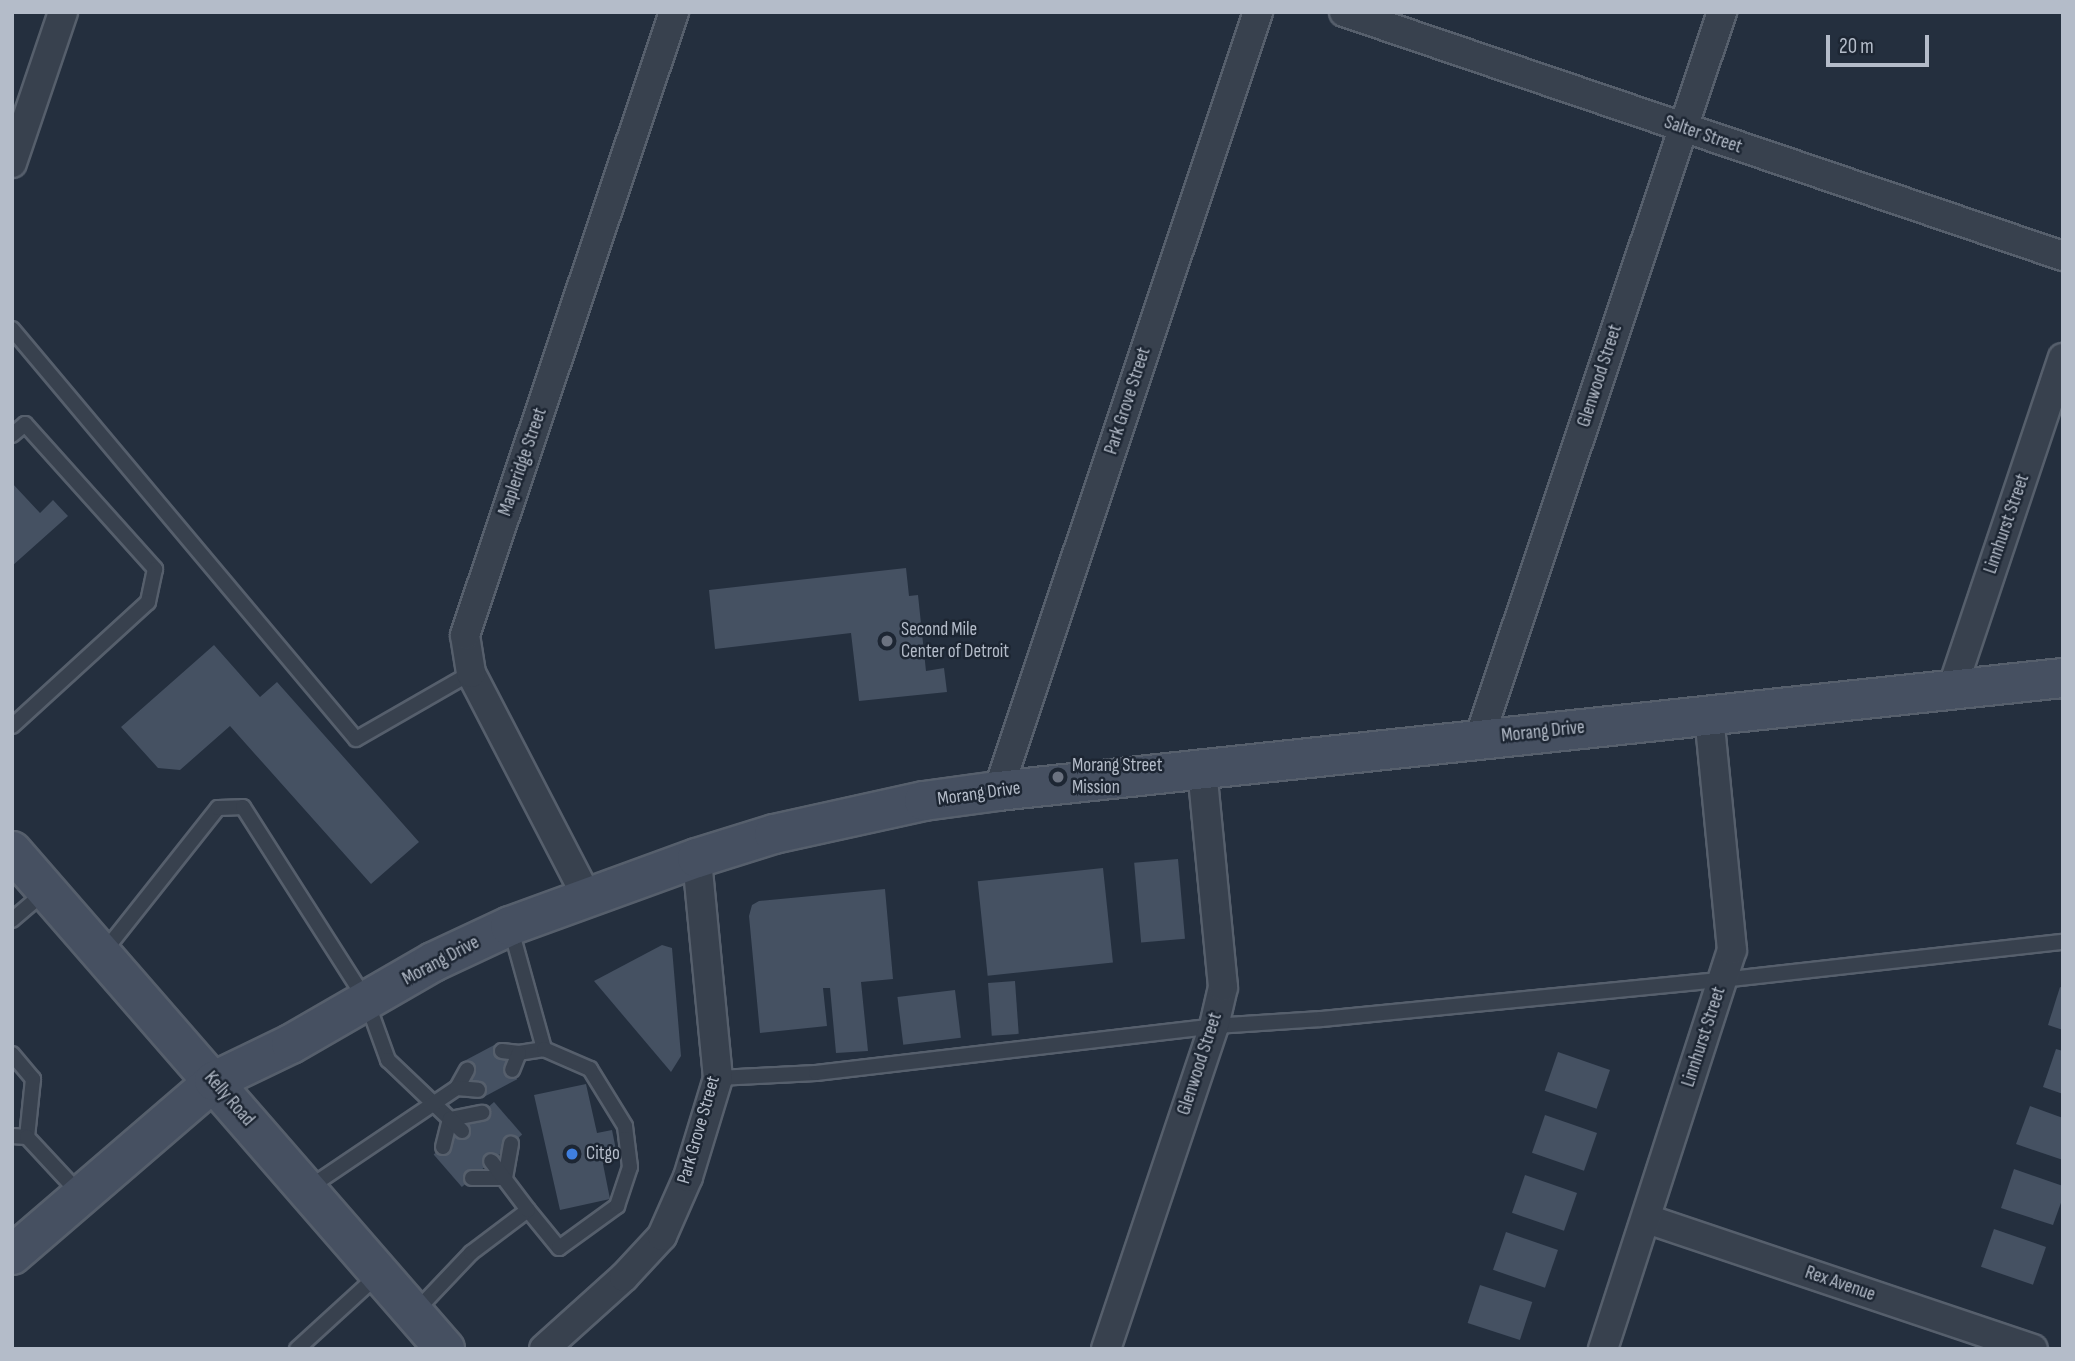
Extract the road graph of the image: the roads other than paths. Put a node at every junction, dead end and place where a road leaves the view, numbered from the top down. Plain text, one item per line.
1 (62, 12) edge
2 (674, 12) edge
3 (1258, 12) edge
4 (1344, 12) edge
5 (1722, 12) edge
6 (1683, 128) junction
7 (12, 163) edge
8 (2063, 256) edge
9 (12, 329) edge
10 (2063, 358) edge
11 (12, 435) edge
12 (471, 673) junction
13 (2063, 678) edge
14 (1952, 689) junction
15 (1709, 715) junction
16 (12, 726) edge
17 (1479, 739) junction
18 (1202, 768) junction
19 (998, 790) junction
20 (12, 851) edge
21 (697, 858) junction
22 (47, 890) junction
23 (587, 897) junction
24 (12, 920) edge
25 (510, 926) junction
26 (2063, 942) edge
27 (102, 954) junction
28 (1722, 980) junction
29 (367, 1002) junction
30 (1214, 1026) junction
31 (544, 1049) junction
32 (502, 1051) dead end
33 (519, 1052) junction
34 (12, 1054) edge
35 (467, 1070) dead end
36 (512, 1070) dead end
37 (718, 1078) junction
38 (214, 1081) junction
39 (457, 1088) junction
40 (478, 1090) dead end
41 (434, 1103) junction
42 (482, 1113) dead end
43 (450, 1119) junction
44 (462, 1131) dead end
45 (19, 1136) edge
46 (510, 1144) dead end
47 (443, 1147) dead end
48 (491, 1161) dead end
49 (472, 1178) dead end
50 (505, 1178) junction
51 (307, 1189) junction
52 (81, 1195) junction
53 (528, 1210) junction
54 (1647, 1219) junction
55 (12, 1255) edge
56 (380, 1273) junction
57 (414, 1312) junction
58 (297, 1349) edge
59 (445, 1349) edge
60 (544, 1349) edge
61 (1105, 1349) edge
62 (1602, 1349) edge
63 (2033, 1349) edge

1 - 7 street
2 - 12 street, Mapleridge Street
3 - 19 street, Park Grove Street
4 - 6 street, Salter Street
5 - 6 street, Glenwood Street
6 - 8 street, Salter Street
6 - 17 street, Glenwood Street
9 - 12 lane
10 - 14 street, Linnhurst Street
11 - 16 lane
12 - 23 street, Mapleridge Street
13 - 14 street, Morang Drive
14 - 15 street, Morang Drive
15 - 17 street, Morang Drive
15 - 28 street, Linnhurst Street
17 - 18 street, Morang Drive
18 - 19 street, Morang Drive
18 - 30 street, Glenwood Street
19 - 21 street, Morang Drive
20 - 22 street, Kelly Road
21 - 23 street, Morang Drive
21 - 37 street, Park Grove Street
22 - 24 lane
22 - 27 street, Kelly Road
23 - 25 street, Morang Drive
25 - 29 street, Morang Drive
25 - 31 lane
26 - 28 lane
27 - 29 lane
27 - 38 street, Kelly Road
28 - 30 lane
28 - 54 street, Linnhurst Street
29 - 38 street, Morang Drive
29 - 41 lane
30 - 37 lane
30 - 61 street, Glenwood Street
31 - 33 lane
31 - 53 lane
32 - 33 lane
33 - 36 lane
34 - 45 lane
35 - 39 lane
37 - 60 street, Park Grove Street
38 - 51 street, Kelly Road
38 - 52 street, Morang Drive
39 - 40 lane
39 - 41 lane
41 - 43 lane
41 - 51 lane
42 - 43 lane
43 - 44 lane
43 - 47 lane
45 - 52 lane
46 - 50 lane
48 - 50 lane
49 - 50 lane
50 - 53 lane
51 - 56 street, Kelly Road
52 - 55 street, Morang Drive
53 - 57 lane
54 - 62 street, Linnhurst Street
54 - 63 street, Rex Avenue
56 - 57 street, Kelly Road
56 - 58 lane
57 - 59 street, Kelly Road

